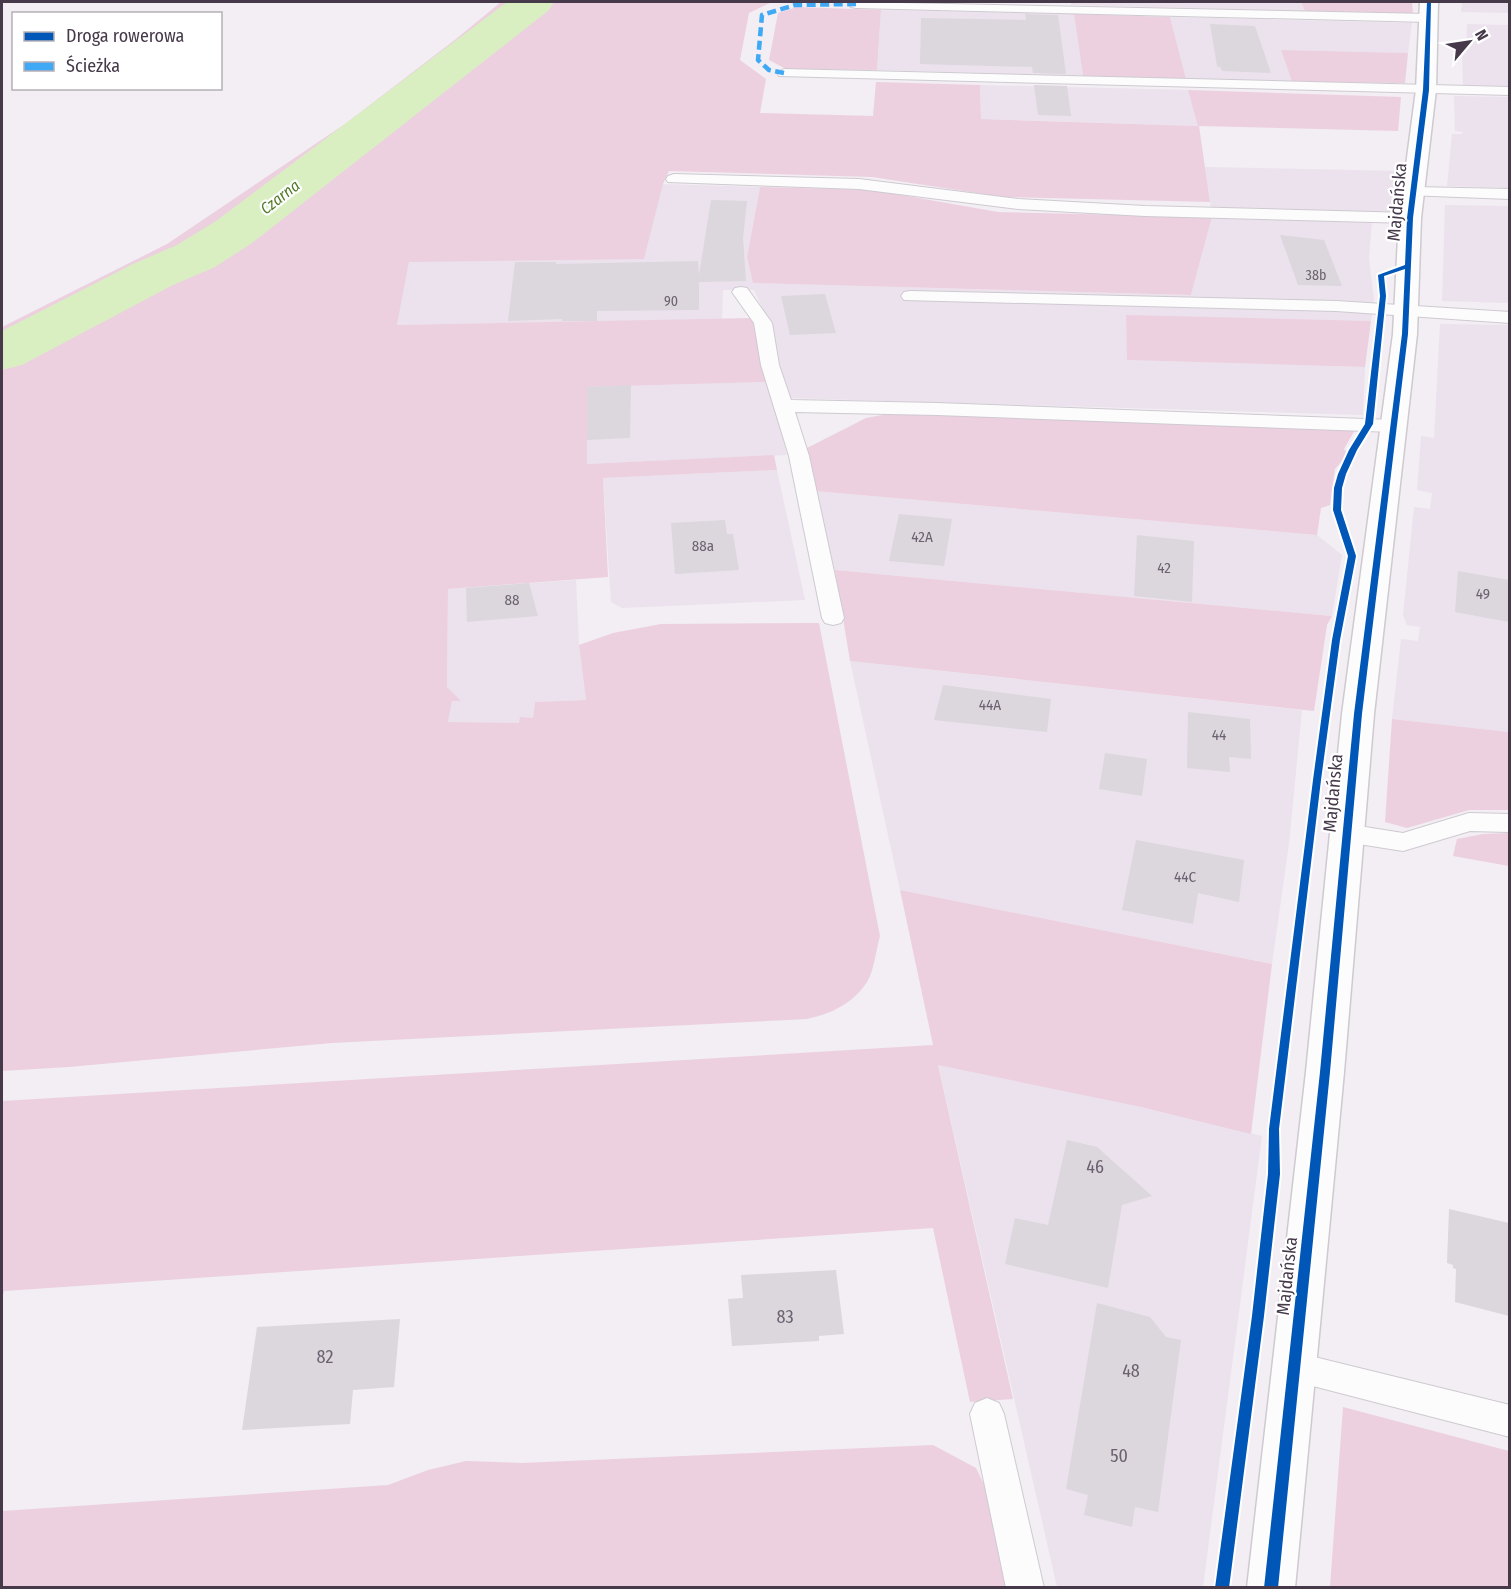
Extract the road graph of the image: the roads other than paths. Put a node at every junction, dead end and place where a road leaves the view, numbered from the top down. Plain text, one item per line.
1 (856, 4) dead end
2 (1429, 10) edge
3 (784, 74) dead end
4 (1426, 90) junction
5 (1509, 92) edge
6 (674, 179) dead end
7 (1509, 194) edge
8 (1412, 205) junction
9 (741, 292) dead end
10 (910, 296) dead end
11 (1405, 311) junction
12 (1509, 318) edge
13 (782, 406) junction
14 (1393, 426) junction
15 (833, 618) dead end
16 (1509, 823) edge
17 (1346, 833) junction
18 (1294, 1367) junction
19 (987, 1414) dead end
20 (1509, 1421) edge
21 (1024, 1587) edge
22 (1271, 1587) edge

1 - 2 lane
2 - 4 street, Majdańska
3 - 4 lane
4 - 5 lane
4 - 8 street, Majdańska
6 - 8 lane
7 - 8 lane
8 - 11 street, Majdańska
9 - 13 lane
10 - 11 lane
11 - 12 lane
11 - 14 street, Majdańska
13 - 14 lane
13 - 15 lane
14 - 17 street, Majdańska
16 - 17 lane
17 - 18 street, Majdańska
18 - 20 lane
18 - 22 street, Majdańska
19 - 21 lane

